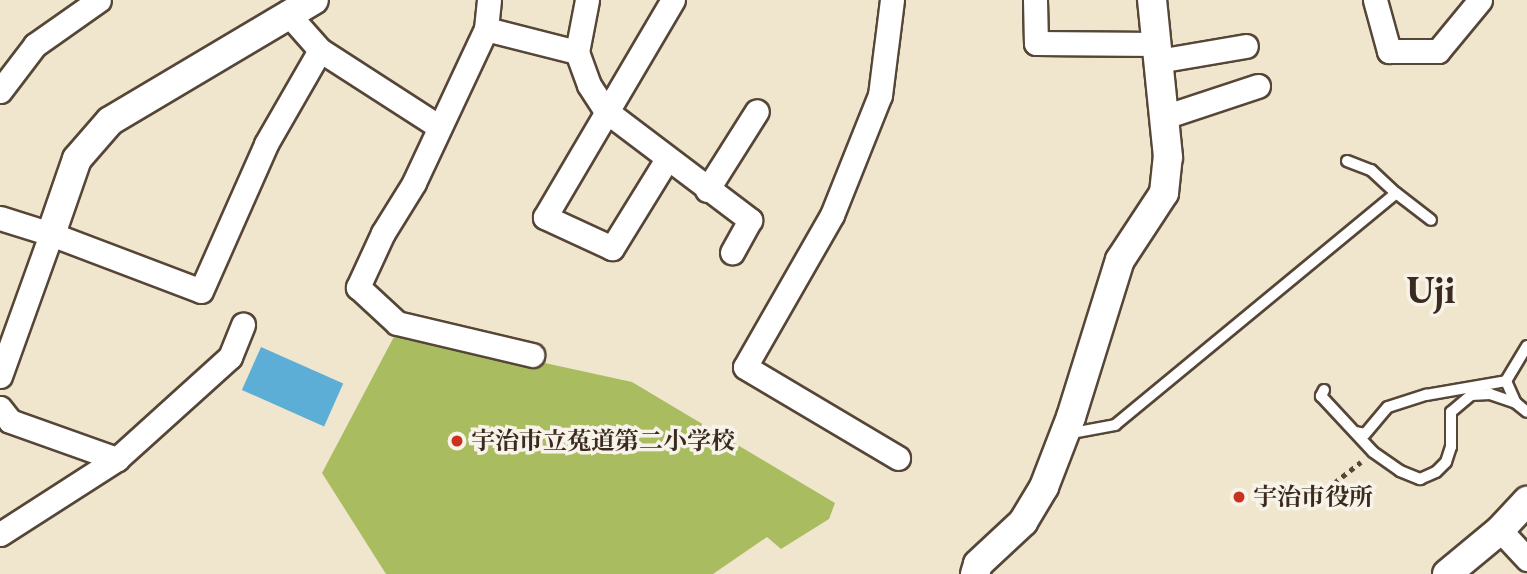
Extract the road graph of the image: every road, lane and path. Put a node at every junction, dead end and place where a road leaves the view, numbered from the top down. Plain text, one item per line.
1 (99, 0) edge
2 (314, 0) edge
3 (489, 0) edge
4 (587, 0) edge
5 (674, 0) edge
6 (892, 0) edge
7 (1035, 0) edge
8 (1152, 0) edge
9 (1375, 0) edge
10 (1480, 0) edge
11 (289, 15) junction
12 (486, 29) junction
13 (1246, 46) dead end
14 (320, 50) junction
15 (577, 52) junction
16 (1157, 52) junction
17 (4, 80) edge
18 (1258, 86) dead end
19 (606, 111) junction
20 (757, 111) dead end
21 (1164, 117) junction
22 (438, 126) junction
23 (667, 159) junction
24 (1347, 161) dead end
25 (707, 190) junction
26 (1396, 193) junction
27 (0, 218) edge
28 (1431, 220) dead end
29 (51, 234) junction
30 (732, 252) dead end
31 (243, 326) dead end
32 (1527, 346) edge
33 (532, 355) dead end
34 (0, 376) edge
35 (1507, 381) junction
36 (1324, 390) dead end
37 (1516, 403) junction
38 (0, 408) edge
39 (1527, 412) edge
40 (1355, 432) junction
41 (1064, 435) junction
42 (1373, 452) junction
43 (898, 458) dead end
44 (117, 459) junction
45 (1334, 483) dead end
46 (1527, 501) edge
47 (1500, 530) junction
48 (0, 534) edge
49 (1527, 559) edge
50 (975, 574) edge
51 (1447, 574) edge

1 - 17 street
2 - 11 street
3 - 12 street
4 - 15 street
5 - 19 street
6 - 43 street
7 - 16 street
8 - 16 street
9 - 10 street
11 - 14 street
11 - 29 street
12 - 15 street
12 - 22 street
13 - 16 street
14 - 22 street
14 - 29 street
15 - 19 street
16 - 21 street
18 - 21 street
19 - 23 street
19 - 23 street
20 - 25 street
21 - 41 street
22 - 33 street
23 - 25 street
24 - 26 lane
25 - 30 street
26 - 28 lane
26 - 41 lane
27 - 29 street
29 - 34 street
31 - 44 street
32 - 35 lane
35 - 37 lane
35 - 40 lane
36 - 40 lane
37 - 39 lane
37 - 42 lane
38 - 44 street
40 - 42 lane
41 - 50 street
42 - 45 path
44 - 48 street
46 - 47 street
47 - 49 street
47 - 51 street

